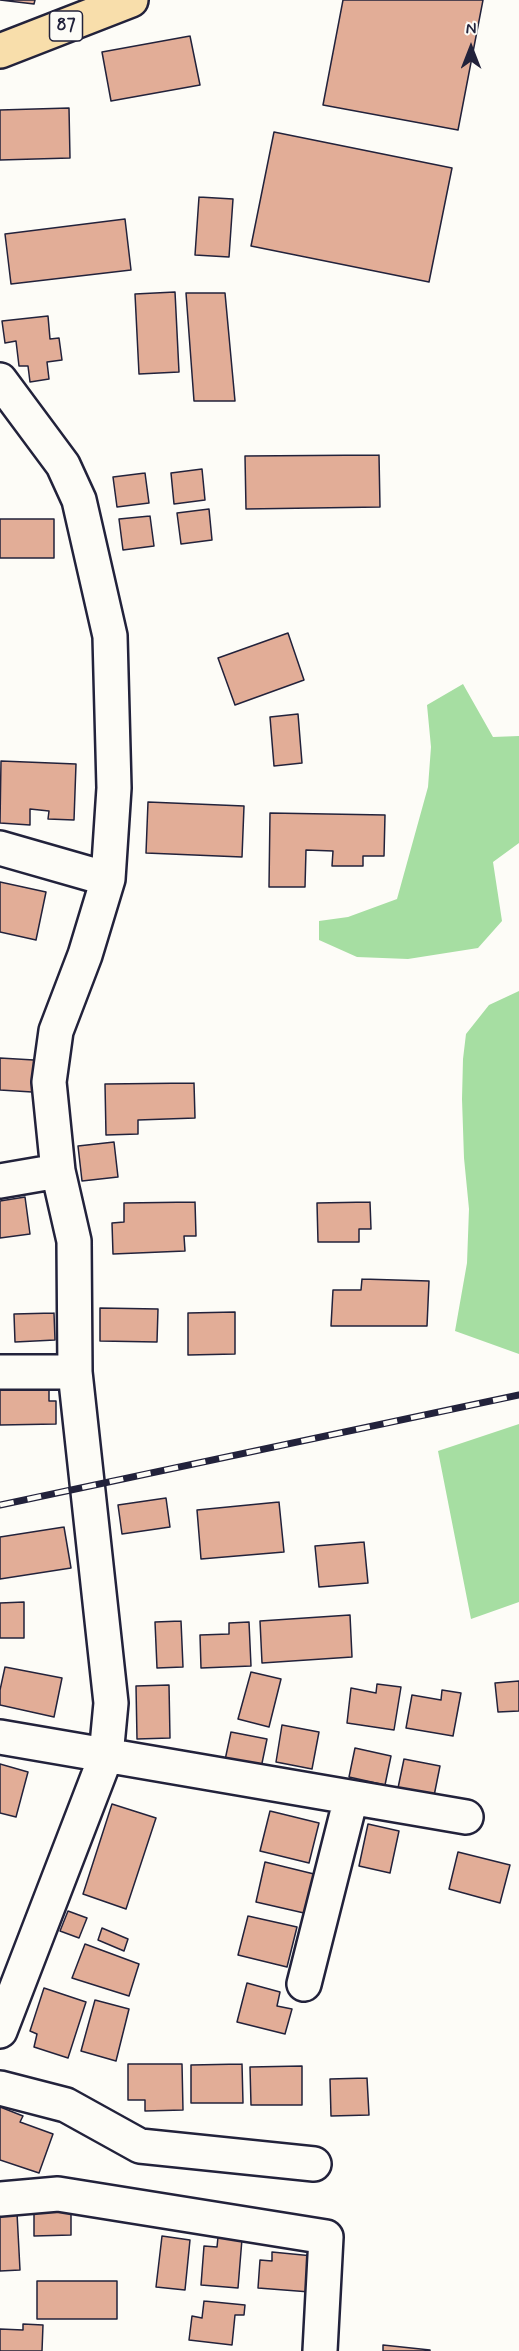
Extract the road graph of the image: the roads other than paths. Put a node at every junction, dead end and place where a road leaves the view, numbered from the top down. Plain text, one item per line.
1 (131, 0) edge
2 (0, 51) edge
3 (0, 380) edge
4 (0, 848) edge
5 (108, 879) junction
6 (58, 1170) junction
7 (0, 1180) edge
8 (0, 1372) edge
9 (75, 1372) junction
10 (0, 1737) edge
11 (106, 1756) junction
12 (351, 1798) junction
13 (466, 1817) dead end
14 (304, 1984) dead end
15 (0, 2031) edge
16 (0, 2088) edge
17 (314, 2164) dead end
18 (0, 2199) edge
19 (320, 2351) edge

1 - 2 main road, 87
3 - 5 street
4 - 5 street
5 - 6 street
6 - 7 street
6 - 9 street
8 - 9 street
9 - 11 street
10 - 11 street
11 - 12 street
11 - 15 street
12 - 13 street
12 - 14 street
16 - 17 street
18 - 19 street

